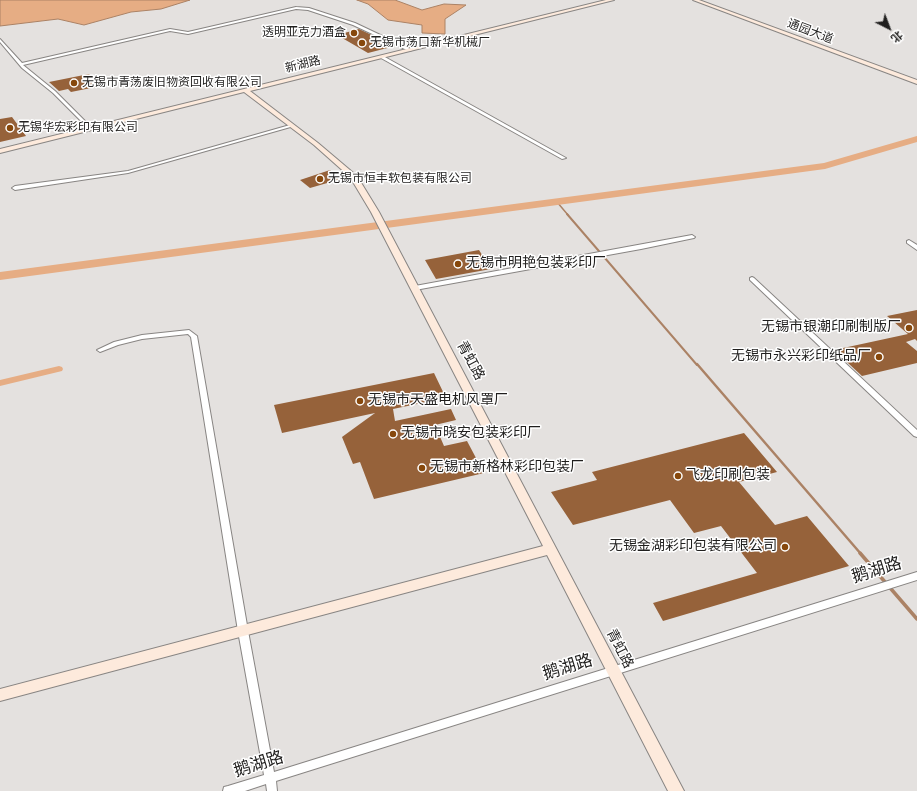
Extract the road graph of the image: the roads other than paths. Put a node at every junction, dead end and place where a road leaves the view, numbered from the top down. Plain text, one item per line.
1 (612, 0) edge
2 (695, 0) edge
3 (1, 42) edge
4 (410, 50) junction
5 (382, 57) junction
6 (22, 64) junction
7 (917, 82) edge
8 (245, 90) junction
9 (292, 126) junction
10 (90, 129) junction
11 (0, 151) edge
12 (564, 158) dead end
13 (15, 188) dead end
14 (692, 237) dead end
15 (909, 242) dead end
16 (917, 248) edge
17 (752, 279) dead end
18 (415, 288) junction
19 (100, 350) dead end
20 (917, 434) edge
21 (550, 549) junction
22 (917, 576) edge
23 (243, 631) junction
24 (614, 671) junction
25 (0, 695) edge
26 (270, 778) junction
27 (228, 791) edge
28 (272, 791) edge
29 (676, 791) edge

1 - 4 street, 新湖路
2 - 7 street, 通园大道
3 - 6 street
4 - 5 street, 新湖路
4 - 6 street
5 - 8 street, 新湖路
5 - 12 street
6 - 10 street
8 - 9 street, 青虹路
8 - 10 street, 新湖路
9 - 13 street
9 - 18 street, 青虹路
10 - 11 street, 新湖路
14 - 18 street
15 - 16 street
17 - 20 street
18 - 21 street, 青虹路
19 - 23 street
21 - 23 street
21 - 24 street, 青虹路
22 - 24 street, 鹅湖路
23 - 25 street
23 - 26 street
24 - 26 street, 鹅湖路
24 - 29 street, 青虹路
26 - 27 street, 鹅湖路
26 - 28 street

